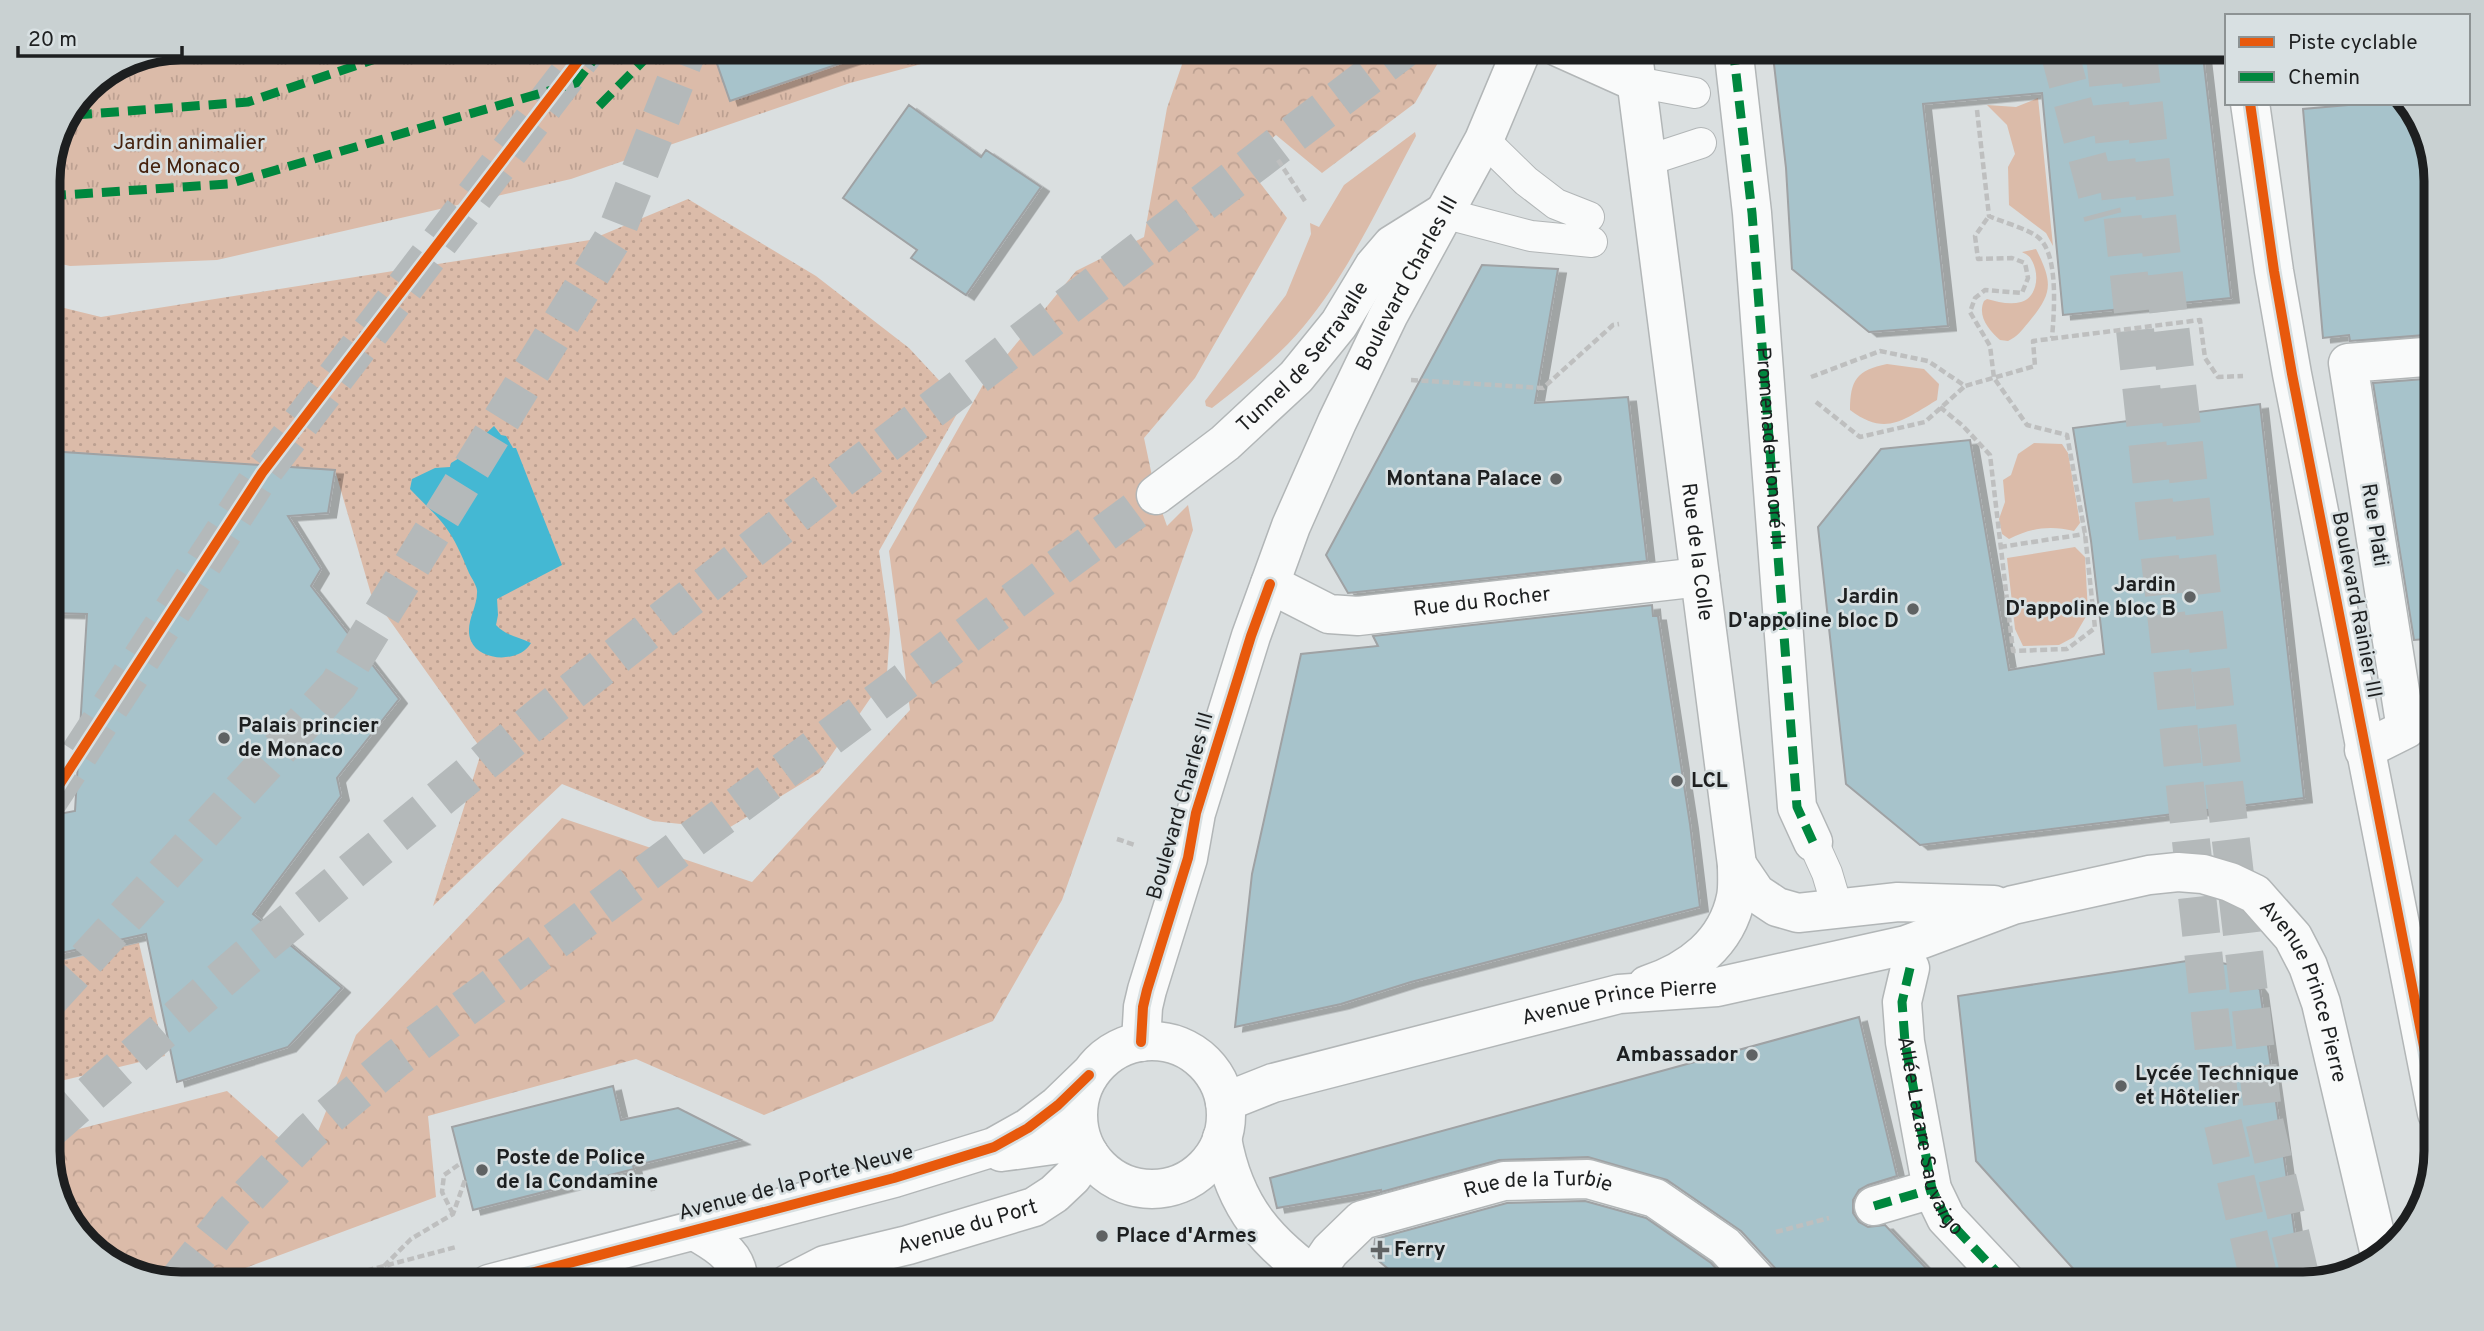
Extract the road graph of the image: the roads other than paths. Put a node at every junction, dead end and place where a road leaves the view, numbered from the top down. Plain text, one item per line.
1 (1518, 60) edge
2 (1613, 60) edge
3 (1734, 60) edge
4 (1634, 65) edge
5 (1695, 93) dead end
6 (2250, 105) edge
7 (1484, 140) junction
8 (1701, 143) dead end
9 (1646, 161) junction
10 (1443, 213) junction
11 (2424, 357) edge
12 (1156, 495) tunnel mouth
13 (1700, 577) junction
14 (1270, 584) junction
15 (2364, 750) junction
16 (1813, 842) joint
17 (1737, 864) junction
18 (2013, 905) junction
19 (1838, 910) junction
20 (1910, 968) dead end
21 (1619, 994) junction
22 (1141, 1042) junction
23 (2424, 1048) edge
24 (1089, 1075) junction
25 (1223, 1120) junction
26 (1085, 1147) junction
27 (957, 1160) junction
28 (1932, 1189) junction
29 (1874, 1206) road end
30 (695, 1231) junction
31 (2378, 1245) edge
32 (531, 1272) edge
33 (738, 1272) edge
34 (811, 1272) edge
35 (1309, 1272) edge
36 (1323, 1272) edge
37 (1749, 1272) edge
38 (1997, 1272) edge

1 - 7 main road, Boulevard Charles III
2 - 4 main road
3 - 16 main road, Promenade Honoré II
4 - 5 lane
4 - 9 main road, Rue de la Colle
6 - 15 main road, Boulevard Rainier III
7 - 10 main road, Boulevard Charles III
7 - 10 lane
8 - 9 lane
9 - 13 main road, Rue de la Colle
10 - 12 main road, Tunnel de Serravalle
10 - 14 main road, Boulevard Charles III
11 - 15 main road, Rue Plati
13 - 14 main road, Rue du Rocher
13 - 17 main road, Rue de la Colle
14 - 22 main road, Boulevard Charles III
15 - 23 main road, Boulevard Rainier III
16 - 19 lane
17 - 19 main road, Avenue Prince Pierre
17 - 21 main road, Rue de la Colle
18 - 19 main road, Avenue Prince Pierre
18 - 21 main road, Avenue Prince Pierre
18 - 31 main road, Avenue Prince Pierre
20 - 28 main road, Allée Lazare Sauvaigo
21 - 25 main road, Avenue Prince Pierre
22 - 24 main road
22 - 25 main road
24 - 26 main road
24 - 27 main road, Avenue de la Porte Neuve
25 - 26 main road
25 - 35 main road
26 - 27 main road, Avenue de la Porte Neuve
26 - 34 main road, Avenue du Port
27 - 30 main road, Avenue de la Porte Neuve
28 - 29 main road
28 - 38 main road, Allée Lazare Sauvaigo
30 - 32 main road, Avenue de la Porte Neuve
30 - 33 main road
36 - 37 main road, Rue de la Turbie

